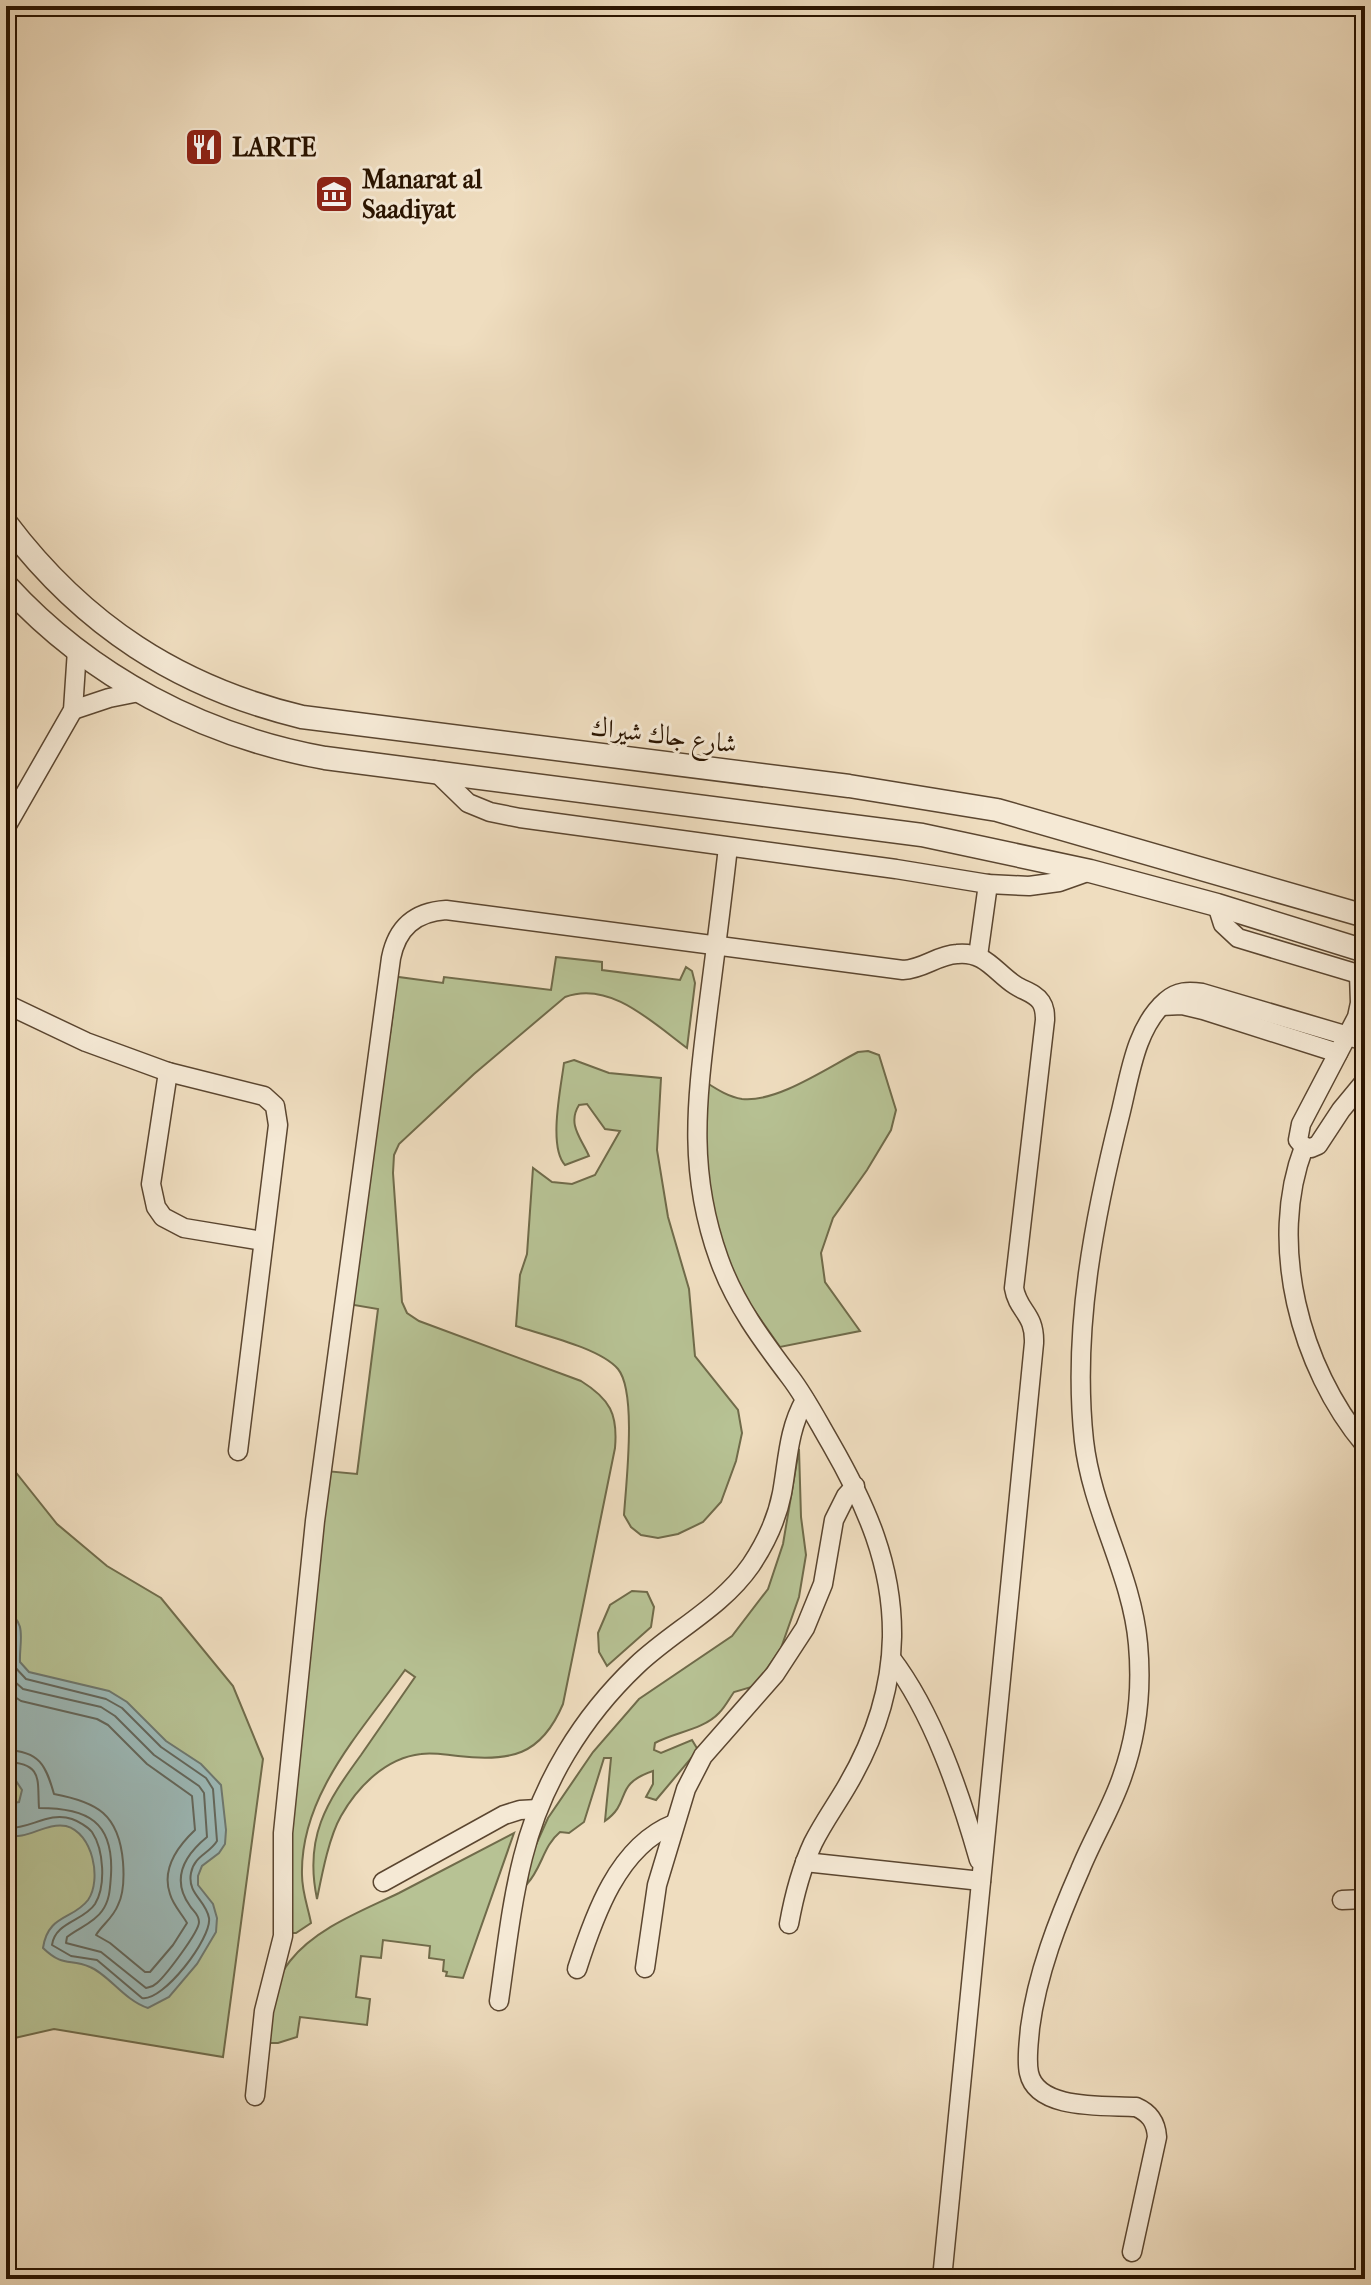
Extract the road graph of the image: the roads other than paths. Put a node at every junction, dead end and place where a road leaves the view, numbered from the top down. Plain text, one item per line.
1 (6, 523) edge
2 (6, 585) edge
3 (77, 650) junction
4 (139, 692) junction
5 (73, 710) junction
6 (434, 770) junction
7 (6, 827) edge
8 (728, 847) junction
9 (1090, 871) junction
10 (988, 884) junction
11 (1217, 905) junction
12 (1365, 916) edge
13 (716, 946) junction
14 (1365, 951) edge
15 (978, 956) junction
16 (1362, 975) edge
17 (6, 1004) edge
18 (1161, 1006) junction
19 (1356, 1038) edge
20 (1338, 1053) junction
21 (168, 1072) junction
22 (1365, 1081) edge
23 (1304, 1147) junction
24 (263, 1241) junction
25 (805, 1400) junction
26 (1365, 1445) edge
27 (238, 1451) dead end
28 (855, 1486) junction
29 (891, 1658) junction
30 (538, 1809) junction
31 (674, 1824) junction
32 (805, 1862) junction
33 (981, 1875) junction
34 (383, 1882) dead end
35 (1365, 1899) edge
36 (1342, 1900) dead end
37 (789, 1924) dead end
38 (645, 1968) dead end
39 (577, 1969) dead end
40 (499, 2001) dead end
41 (255, 2096) dead end
42 (1132, 2252) dead end
43 (942, 2279) edge

1 - 12 street, شارع جاك شيراك
2 - 3 street
3 - 4 street
3 - 5 street
4 - 5 street
4 - 6 street
5 - 7 street
6 - 8 street
6 - 9 street
8 - 10 street
8 - 13 street
9 - 10 street
9 - 11 street
10 - 15 street
11 - 14 street
11 - 16 street
13 - 15 street
13 - 25 street
13 - 41 street
15 - 33 street
16 - 19 street
17 - 21 street
18 - 19 street
18 - 20 street
18 - 42 street
19 - 20 street
20 - 23 street
21 - 24 street
21 - 24 street
22 - 23 street
23 - 26 street
24 - 27 street
25 - 28 street
25 - 30 street
28 - 29 street
28 - 31 street
29 - 32 street
29 - 33 street
30 - 34 street
30 - 40 street
31 - 38 street
31 - 39 street
32 - 33 street
32 - 37 street
33 - 43 street
35 - 36 street

